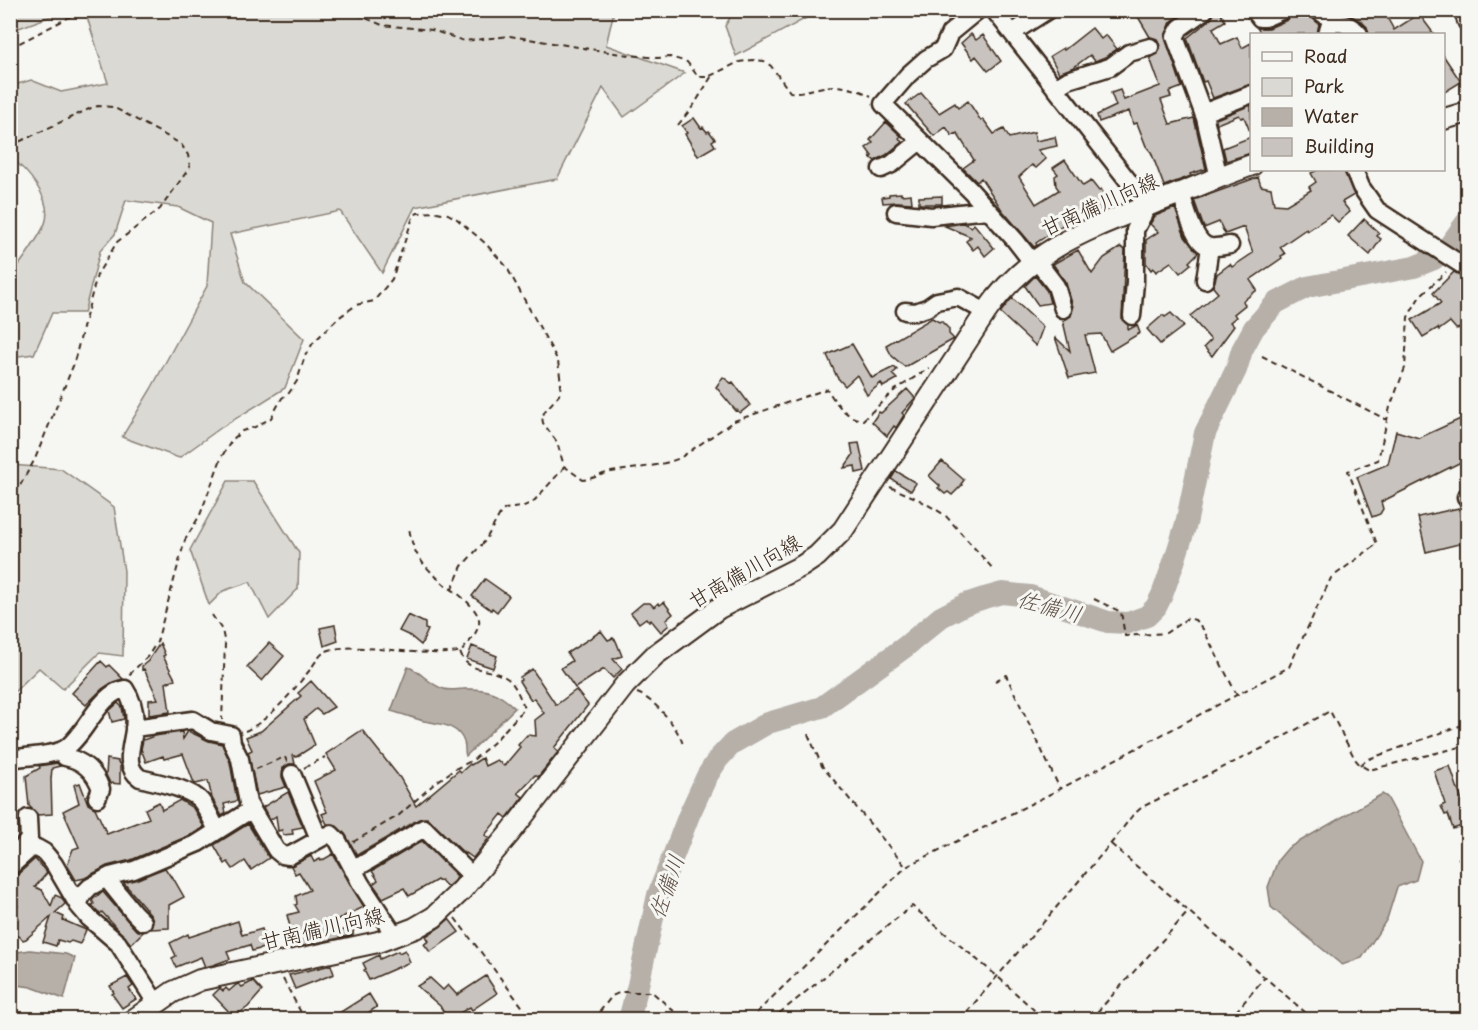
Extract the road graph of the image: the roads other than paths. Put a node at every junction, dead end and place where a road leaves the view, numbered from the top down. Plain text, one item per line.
1 (978, 10) edge
2 (994, 10) edge
3 (1048, 10) edge
4 (1254, 10) edge
5 (1283, 10) edge
6 (1465, 10) edge
7 (1196, 13) edge
8 (1326, 21) edge
9 (1467, 21) edge
10 (1012, 33) junction
11 (1358, 33) edge
12 (1150, 47) dead end
13 (1055, 88) junction
14 (1250, 94) edge
15 (1467, 112) edge
16 (1203, 113) junction
17 (1445, 118) edge
18 (921, 141) junction
19 (1250, 165) edge
20 (881, 169) dead end
21 (1354, 171) edge
22 (1219, 178) junction
23 (1181, 193) junction
24 (1148, 206) junction
25 (988, 210) junction
26 (896, 212) dead end
27 (1230, 245) dead end
28 (1210, 247) junction
29 (1032, 262) junction
30 (1457, 262) edge
31 (1205, 280) dead end
32 (1063, 309) dead end
33 (905, 311) dead end
34 (986, 312) junction
35 (1132, 316) dead end
36 (134, 728) junction
37 (63, 750) junction
38 (10, 759) edge
39 (292, 774) road end
40 (97, 798) dead end
41 (252, 809) junction
42 (28, 818) dead end
43 (217, 830) junction
44 (319, 839) junction
45 (14, 864) edge
46 (353, 870) junction
47 (473, 877) junction
48 (106, 878) junction
49 (78, 905) junction
50 (143, 922) dead end
51 (395, 936) junction
52 (156, 1004) junction
53 (133, 1020) edge

1 - 18 street
2 - 10 street
3 - 10 street
4 - 5 street
6 - 9 main road
7 - 16 street
8 - 11 street
10 - 13 street
12 - 13 street
13 - 24 street
14 - 16 street
15 - 17 main road
16 - 22 street
18 - 20 street
18 - 25 street
19 - 22 main road, 甘南備川向線
21 - 30 street
22 - 23 main road, 甘南備川向線
23 - 24 main road, 甘南備川向線
23 - 28 street
24 - 29 main road, 甘南備川向線
24 - 35 street
25 - 26 street
25 - 29 street
27 - 28 street
28 - 31 street
29 - 32 street
29 - 34 main road, 甘南備川向線
33 - 34 street
34 - 47 main road, 甘南備川向線
36 - 37 street
36 - 41 street
36 - 43 street
37 - 38 street
37 - 40 street
39 - 44 street
41 - 43 street
41 - 44 street
42 - 45 street
43 - 48 street
44 - 46 street
45 - 49 street
46 - 47 street
46 - 51 street
47 - 51 main road, 甘南備川向線
48 - 49 street
48 - 50 street
49 - 52 street
51 - 52 main road, 甘南備川向線
52 - 53 main road, 甘南備川向線

